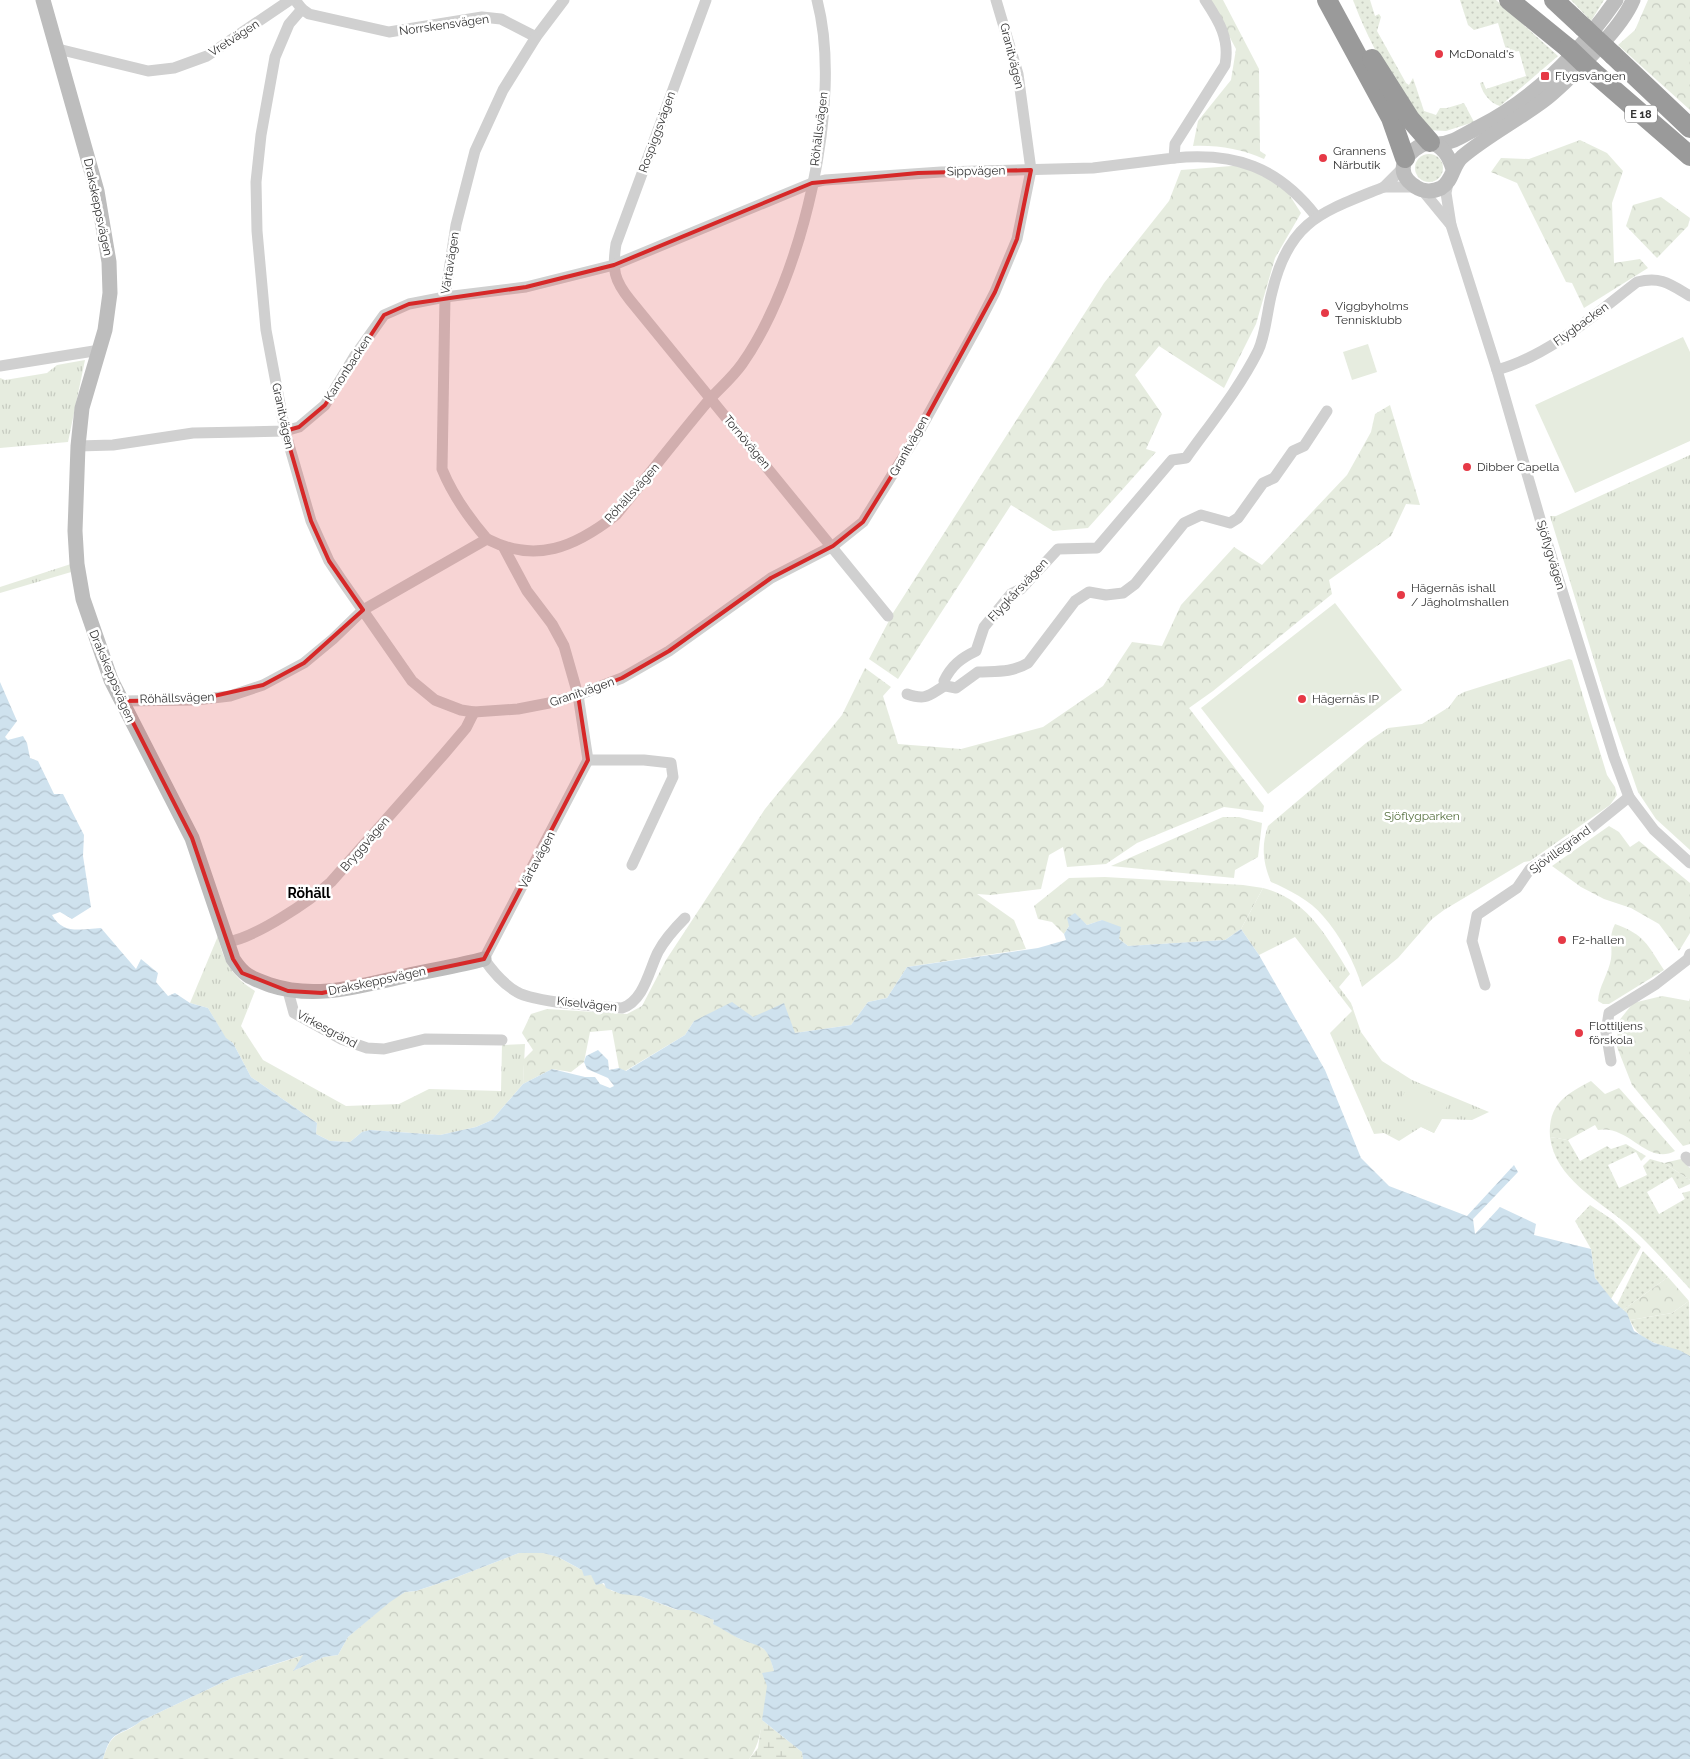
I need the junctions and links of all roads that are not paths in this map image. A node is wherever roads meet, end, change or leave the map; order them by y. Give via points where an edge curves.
1 (43, 0) edge
2 (290, 0) edge
3 (564, 0) edge
4 (706, 0) edge
5 (817, 0) edge
6 (996, 0) edge
7 (1205, 0) edge
8 (1327, 0) edge
9 (1341, 0) edge
10 (1509, 0) edge
11 (1517, 0) edge
12 (1554, 0) edge
13 (1558, 0) edge
14 (1616, 0) edge
15 (1634, 0) edge
16 (299, 5) edge
17 (1584, 27) junction
18 (536, 37) junction
19 (1568, 48) junction
20 (58, 49) junction
21 (1690, 128) edge
22 (1430, 140) junction
23 (1690, 156) edge
24 (1174, 158) junction
25 (1404, 163) junction
26 (1031, 170) junction
27 (1451, 176) junction
28 (812, 183) junction
29 (1384, 187) junction
30 (1418, 189) junction
31 (1316, 216) junction
32 (1450, 225) junction
33 (614, 265) junction
34 (1690, 296) edge
35 (444, 297) junction
36 (100, 350) junction
37 (0, 366) edge
38 (1497, 370) junction
39 (711, 399) junction
40 (1327, 411) dead end
41 (285, 431) junction
42 (78, 446) junction
43 (487, 539) junction
44 (833, 546) junction
45 (504, 548) junction
46 (363, 610) junction
47 (888, 616) dead end
48 (946, 685) junction
49 (907, 694) dead end
50 (578, 695) junction
51 (122, 702) junction
52 (474, 712) junction
53 (588, 760) junction
54 (1629, 798) junction
55 (1690, 864) edge
56 (632, 865) dead end
57 (685, 918) dead end
58 (227, 942) junction
59 (1690, 954) edge
60 (484, 959) junction
61 (1485, 984) dead end
62 (288, 991) junction
63 (502, 1040) dead end
64 (1611, 1061) dead end

1 - 20 street, Drakskeppsvägen
2 - 20 street, Vretvägen via 206,56 174,68 148,72
3 - 18 street, Värtavägen
4 - 33 street, Rospiggsvägen via 616,244
5 - 28 street, Röhällsvägen via 823,34 824,79 820,139
6 - 26 street, Granitvägen via 1018,74
7 - 24 street via 1225,35 1225,65 1175,144
8 - 25 highway via 1391,118
9 - 22 highway via 1351,24 1410,119
10 - 19 highway
11 - 19 highway, E 18
12 - 17 highway, E 18
13 - 17 highway
14 - 22 street via 1597,27 1554,74 1528,95 1478,127
15 - 27 street via 1623,18 1574,74 1459,159
16 - 18 street, Norrskensvägen via 329,19 389,32 482,17 501,18
16 - 41 street, Granitvägen via 275,58 256,182 266,330
17 - 21 highway, E 18, bridge
18 - 35 street, Värtavägen via 503,90 475,151 456,225
19 - 23 highway, E 18, bridge
20 - 36 street, Drakskeppsvägen via 97,191 107,244 110,293
22 - 25 street via 1412,149
22 - 27 street via 1446,152
24 - 26 street, Sippvägen via 1093,168
24 - 31 street, Sippvägen via 1197,156 1248,163 1288,185
25 - 29 street, Flygkårsvägen
25 - 30 street via 1406,177
26 - 28 street, Sippvägen via 918,173
26 - 44 street, Granitvägen via 1017,239 978,325 879,499 863,522
27 - 30 street via 1440,189
27 - 32 street, Sjöflygvägen via 1446,193
28 - 33 street, Sippvägen
28 - 39 street, Röhällsvägen via 797,250 785,281 743,363
29 - 30 street, Flygkårsvägen
29 - 31 street, Flygkårsvägen
30 - 32 street, Sjöflygvägen
31 - 48 street, Flygkårsvägen via 1279,263 1259,349 1232,394 1186,458 1172,460 1097,548 1058,549 1047,559 1021,589 1011,594 984,627 976,651 954,665 944,682
32 - 38 street, Sjöflygvägen
33 - 35 street, Kanonbacken via 526,287
33 - 39 street, Tornövägen via 618,285
34 - 38 street, Flygbacken via 1664,281 1652,278 1637,282 1558,342 1514,365
35 - 41 street, Kanonbacken via 409,304 384,315 325,405 299,427
35 - 43 street, Värtavägen via 442,469 459,503
36 - 37 street
36 - 42 street, Drakskeppsvägen via 82,408
38 - 54 street, Sjöflygvägen via 1545,536
39 - 44 street, Tornövägen
39 - 45 street, Röhällsvägen via 616,515 598,529 561,548 533,551
40 - 48 street via 1304,446 1293,451 1274,478 1263,483 1238,518 1230,523 1201,515 1184,523 1135,584 1123,593 1106,595 1090,592 1075,601 1028,663 1017,670 978,672 956,688
41 - 42 street, Kanonbacken via 193,433 113,446
41 - 46 street, Granitvägen via 311,521 329,561
42 - 51 street, Drakskeppsvägen via 75,531 79,580 101,656
43 - 45 street, Röhällsvägen
43 - 46 street, Röhällsvägen
44 - 47 street, Tornövägen
44 - 50 street, Granitvägen via 771,578 644,667
45 - 50 street via 527,591 561,640
46 - 51 street, Röhällsvägen via 304,663 263,686 230,696 196,700
46 - 52 street, Granitvägen via 400,665 424,692 448,706
48 - 49 street via 932,695 918,698
50 - 52 street, Granitvägen via 518,710
50 - 53 street
51 - 58 street, Drakskeppsvägen via 192,838
52 - 58 street, Bryggvägen via 466,728 331,882 315,896 272,921
53 - 56 street via 671,763 673,777
53 - 60 street, Värtavägen
54 - 55 street, Sjöflygvägen via 1654,830
54 - 61 street, Sjövillegränd via 1582,835 1530,869 1517,888 1477,915 1472,941
57 - 60 street, Kiselvägen via 659,951 639,994 630,1005 622,1008 534,998 518,993 492,972
58 - 62 street, Drakskeppsvägen via 242,973
59 - 64 street via 1656,984 1609,1013 1606,1032
60 - 62 street, Drakskeppsvägen via 344,990 322,993
62 - 63 street, Virkesgränd via 294,1013 359,1047 384,1049 425,1039

